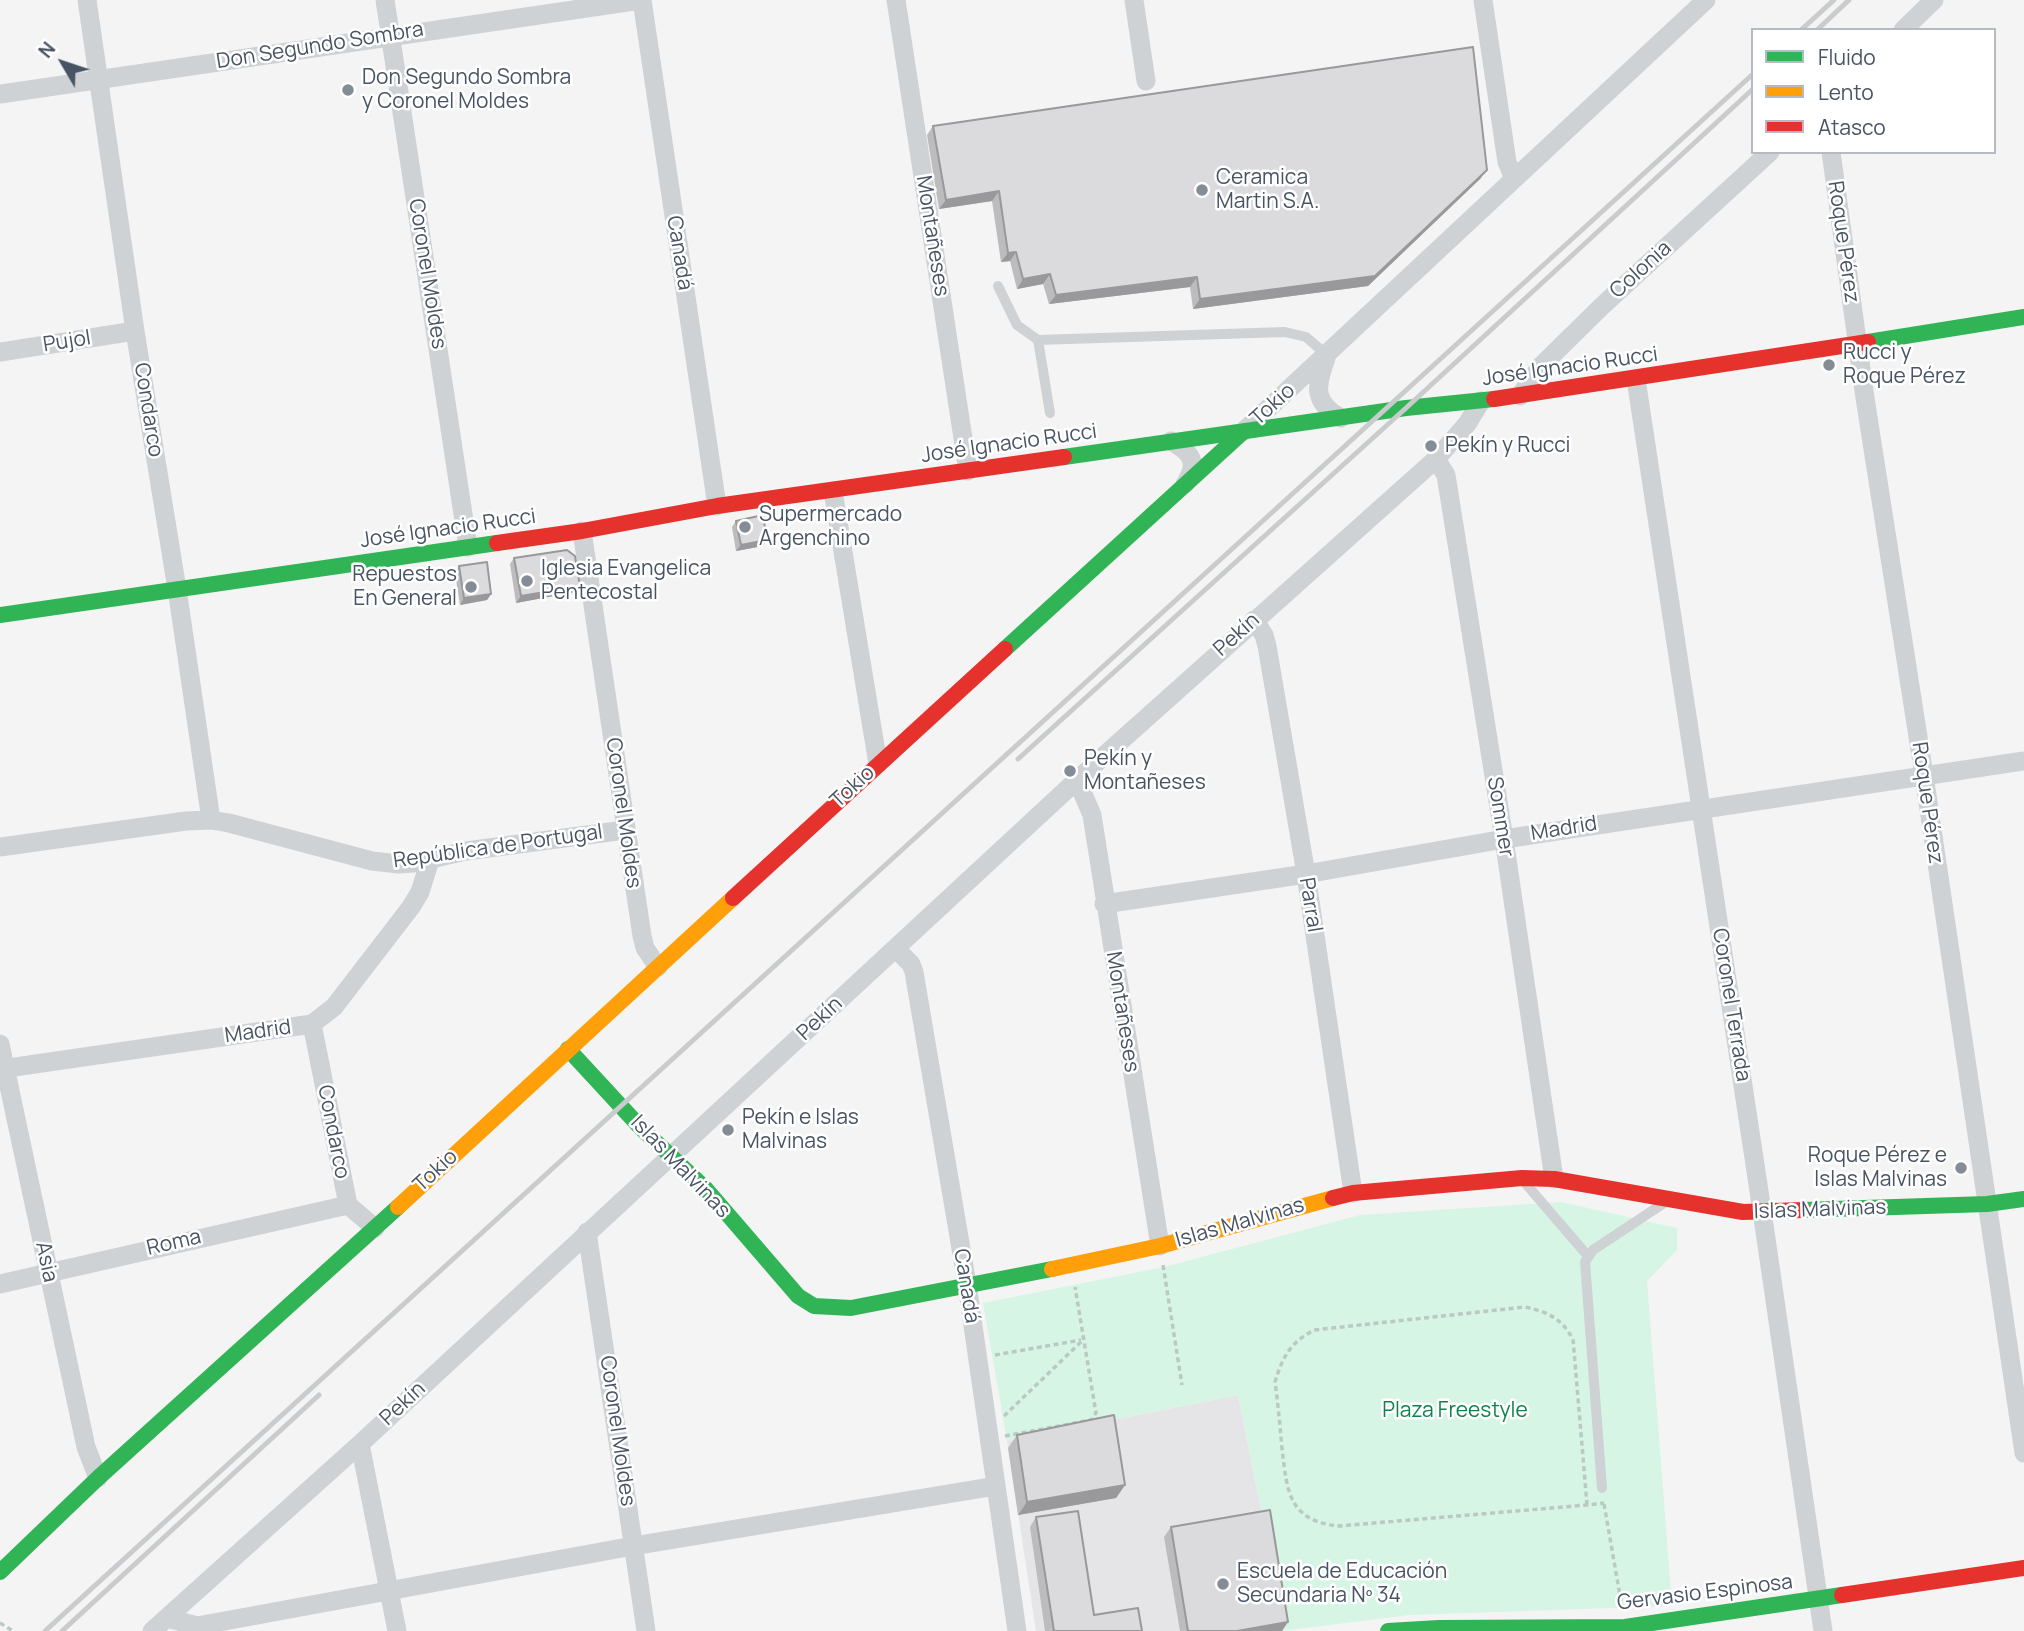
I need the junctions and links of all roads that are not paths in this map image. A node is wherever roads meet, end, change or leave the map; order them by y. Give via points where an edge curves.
1 (87, 0) edge
2 (385, 0) edge
3 (641, 0) edge
4 (896, 0) edge
5 (1134, 0) edge
6 (1483, 0) edge
7 (1706, 0) edge
8 (1934, 0) edge
9 (1905, 28) edge
10 (391, 35) junction
11 (99, 78) junction
12 (1146, 81) dead end
13 (0, 94) edge
14 (1768, 154) edge
15 (1831, 154) edge
16 (1514, 180) junction
17 (998, 286) dead end
18 (2024, 317) edge
19 (135, 331) junction
20 (1038, 340) junction
21 (1856, 343) junction
22 (0, 352) edge
23 (1326, 356) junction
24 (1636, 379) junction
25 (1520, 396) junction
26 (1481, 401) junction
27 (1050, 414) dead end
28 (1341, 418) junction
29 (1244, 431) junction
30 (1171, 442) junction
31 (1436, 459) junction
32 (968, 471) junction
33 (1183, 487) junction
34 (832, 491) junction
35 (717, 506) junction
36 (582, 531) junction
37 (468, 547) junction
38 (177, 589) junction
39 (0, 615) edge
40 (1254, 621) junction
41 (2024, 761) edge
42 (878, 764) junction
43 (1924, 775) junction
44 (1077, 780) junction
45 (1701, 808) junction
46 (211, 820) junction
47 (625, 830) junction
48 (1504, 839) junction
49 (0, 848) edge
50 (430, 860) junction
51 (1306, 874) junction
52 (1104, 904) junction
53 (896, 949) junction
54 (658, 967) junction
55 (312, 1024) junction
56 (0, 1044) edge
57 (568, 1049) junction
58 (3, 1069) edge
59 (670, 1156) junction
60 (1522, 1178) junction
61 (1553, 1179) junction
62 (1353, 1193) junction
63 (1670, 1199) junction
64 (2024, 1199) edge
65 (1987, 1204) junction
66 (348, 1205) junction
67 (1762, 1211) junction
68 (375, 1228) junction
69 (587, 1232) junction
70 (1160, 1246) junction
71 (1587, 1255) junction
72 (48, 1271) junction
73 (0, 1284) edge
74 (967, 1284) junction
75 (360, 1444) junction
76 (2024, 1453) edge
77 (98, 1478) junction
78 (996, 1486) junction
79 (1602, 1488) road end
80 (633, 1546) junction
81 (2024, 1568) edge
82 (0, 1572) edge
83 (388, 1590) junction
84 (1818, 1600) junction
85 (160, 1624) edge
86 (1625, 1629) edge
87 (1416, 1630) edge
88 (397, 1631) edge
89 (646, 1631) edge
90 (1017, 1631) edge
91 (1388, 1631) edge
92 (1823, 1631) edge

1 - 11 street, Condarco
2 - 10 street, Coronel Moldes
3 - 10 street, Don Segundo Sombra
3 - 35 street, Canadá
4 - 32 street, Montañeses
5 - 12 street
6 - 16 street via 1507,162
7 - 16 street, Tokio
8 - 9 street
10 - 11 street, Don Segundo Sombra
10 - 37 street, Coronel Moldes
11 - 13 street, Don Segundo Sombra
11 - 19 street, Condarco
14 - 25 street, Colonia via 1601,307 1540,367
15 - 21 street, Roque Pérez
16 - 23 street, Tokio
17 - 20 lane via 1017,325
18 - 21 street, José Ignacio Rucci
19 - 22 street, Pujol
19 - 38 street, Condarco
20 - 23 lane via 1285,332 1306,337
20 - 27 lane
21 - 24 street, José Ignacio Rucci
21 - 43 street, Roque Pérez
23 - 28 street via 1318,391 1321,402
23 - 29 street, Tokio
24 - 25 street, José Ignacio Rucci
24 - 45 street, Coronel Terrada
25 - 26 street, José Ignacio Rucci
26 - 28 street, José Ignacio Rucci
26 - 31 street, Pekín
28 - 29 street, José Ignacio Rucci
29 - 30 street, José Ignacio Rucci
29 - 33 street, Tokio
30 - 32 street, José Ignacio Rucci
30 - 33 street via 1184,449 1192,464
31 - 40 street, Pekín
31 - 48 street, Sommer via 1447,475
32 - 34 street, José Ignacio Rucci
33 - 42 street, Tokio
34 - 35 street, José Ignacio Rucci
34 - 42 street
35 - 36 street, José Ignacio Rucci
36 - 37 street, José Ignacio Rucci
36 - 47 street, Coronel Moldes
37 - 38 street, José Ignacio Rucci
38 - 39 street, José Ignacio Rucci
38 - 46 street, Condarco
40 - 44 street, Pekín
40 - 51 street, Parral via 1267,646
41 - 43 street, Madrid
42 - 54 street, Tokio
43 - 45 street, Madrid
43 - 65 street, Roque Pérez
44 - 52 street, Montañeses via 1092,814
44 - 53 street, Pekín
45 - 48 street, Madrid
45 - 67 street, Coronel Terrada
46 - 49 street, República de Portugal
46 - 50 street, República de Portugal via 372,862
47 - 50 street, República de Portugal
47 - 54 street, Coronel Moldes via 642,936
48 - 51 street, Madrid
48 - 61 street, Sommer
50 - 55 street, Madrid via 411,907 334,1007
51 - 52 street, Madrid
51 - 62 street, Parral
52 - 70 street, Montañeses
53 - 59 street, Pekín
53 - 74 street, Canadá via 914,972
54 - 57 street, Tokio
55 - 58 street, Madrid
55 - 66 street, Condarco
56 - 58 street, Asia
57 - 59 street, Islas Malvinas
57 - 68 street, Tokio
58 - 72 street, Asia
59 - 69 street, Pekín
59 - 74 street, Islas Malvinas via 705,1188 797,1296 814,1307 851,1308
60 - 61 street, Islas Malvinas
60 - 62 street, Islas Malvinas
60 - 71 lane
61 - 63 street, Islas Malvinas
62 - 70 street, Islas Malvinas
63 - 67 street, Islas Malvinas via 1742,1212
63 - 71 lane
64 - 65 street, Islas Malvinas
65 - 67 street, Islas Malvinas
65 - 76 street, Roque Pérez
66 - 68 street, Condarco
66 - 72 street, Roma
67 - 84 street, Coronel Terrada
68 - 77 street, Tokio
69 - 75 street, Pekín
69 - 80 street, Coronel Moldes
70 - 74 street, Islas Malvinas
71 - 79 lane via 1584,1269
72 - 73 street, Roma
72 - 77 street, Asia via 86,1447
74 - 78 street, Canadá
75 - 83 street
75 - 85 street, Pekín
77 - 82 street, Tokio
78 - 80 street
78 - 90 street, Canadá
80 - 83 street
80 - 89 street, Coronel Moldes
81 - 84 street, Gervasio Espinosa
83 - 85 street via 197,1626
83 - 88 street
84 - 86 street, Gervasio Espinosa
84 - 92 street, Coronel Terrada
86 - 87 street, Gervasio Espinosa
87 - 91 street, Gervasio Espinosa

